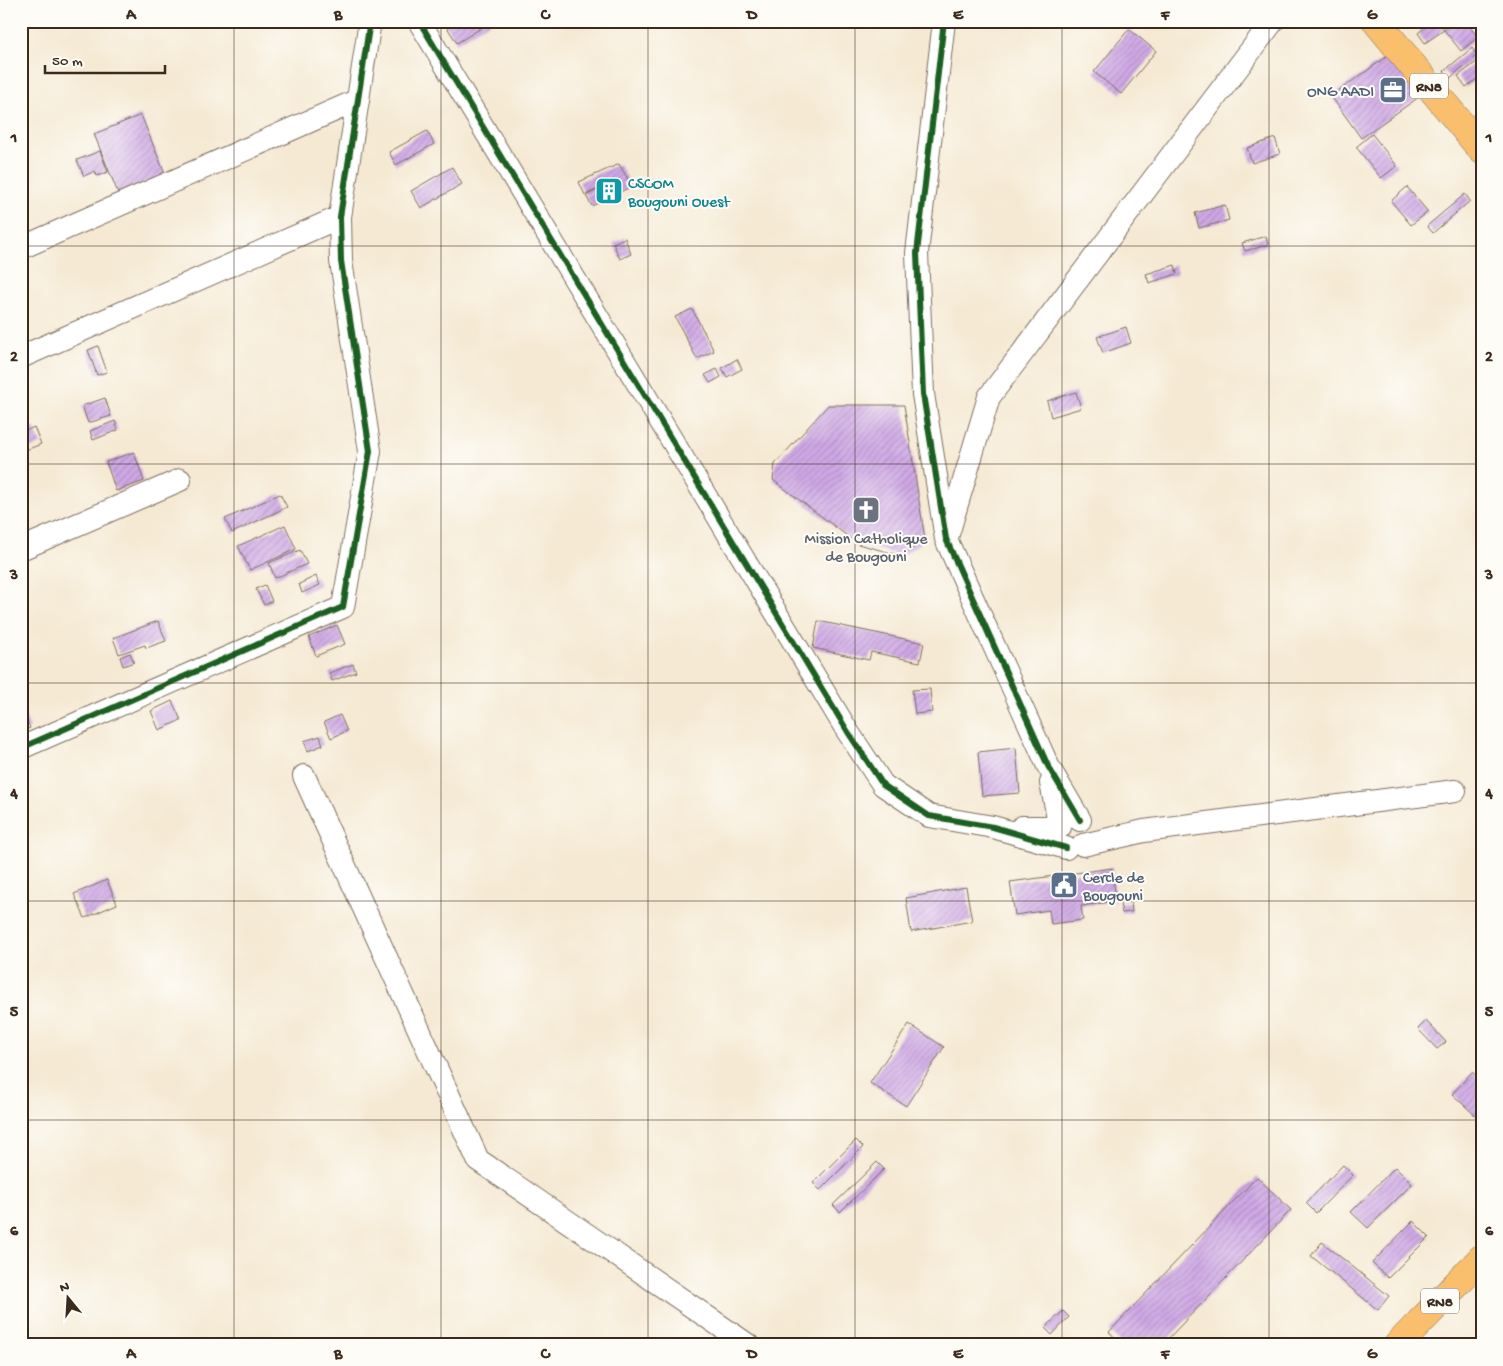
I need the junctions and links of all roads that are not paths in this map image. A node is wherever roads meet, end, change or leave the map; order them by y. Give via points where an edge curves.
1 (370, 21) edge
2 (419, 21) edge
3 (944, 21) edge
4 (1273, 21) edge
5 (1376, 21) edge
6 (358, 100) junction
7 (1482, 150) edge
8 (340, 217) junction
9 (21, 248) edge
10 (21, 357) edge
11 (180, 480) dead end
12 (946, 538) junction
13 (21, 549) edge
14 (21, 748) edge
15 (304, 776) dead end
16 (1455, 791) dead end
17 (1075, 833) junction
18 (1482, 1258) edge
19 (748, 1345) edge
20 (1398, 1345) edge

1 - 6 street
2 - 17 street via 883,785 929,816 993,827
3 - 12 street via 917,253 923,394
4 - 12 street via 989,397
5 - 7 main road, RN8
6 - 8 street
6 - 9 street
8 - 10 street
8 - 14 street via 341,261 370,451 343,607
11 - 13 street
12 - 17 street
15 - 19 street via 478,1160
16 - 17 street via 1144,831
18 - 20 main road, RN8

